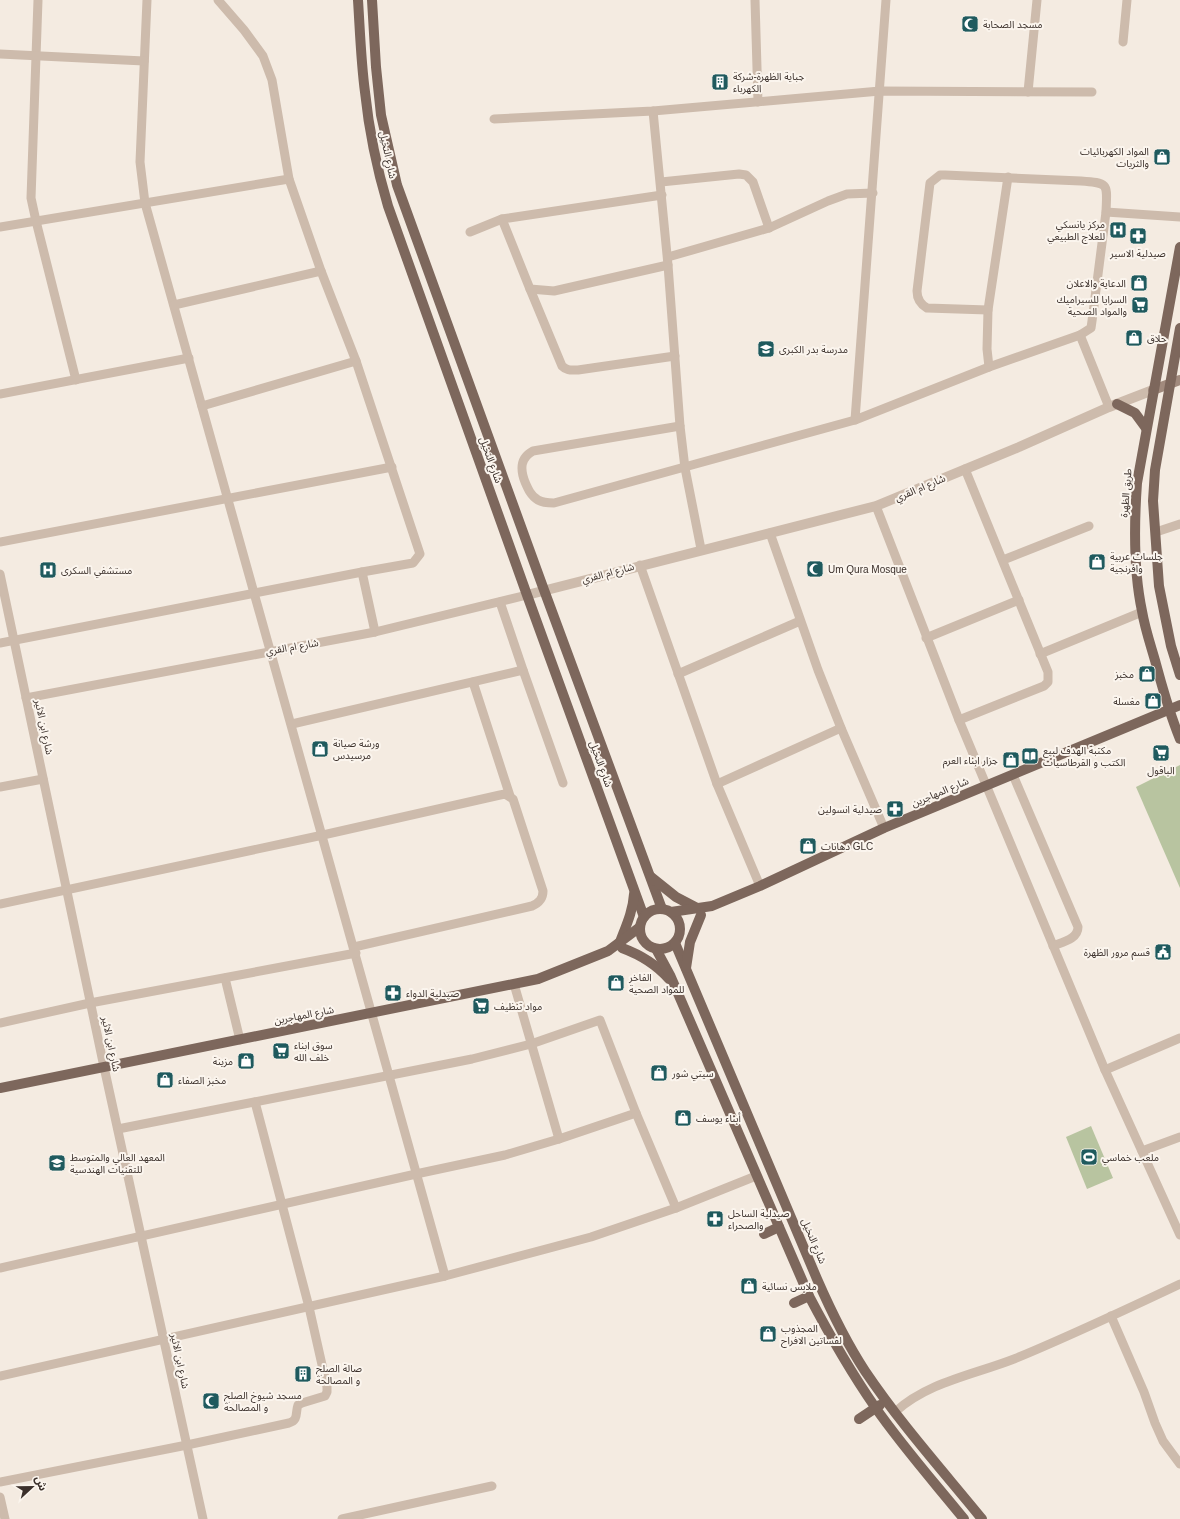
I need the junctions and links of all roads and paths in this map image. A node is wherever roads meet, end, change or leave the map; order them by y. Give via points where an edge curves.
1 (38, 0) edge
2 (147, 0) edge
3 (218, 0) edge
4 (358, 0) edge
5 (372, 0) edge
6 (755, 0) edge
7 (886, 0) edge
8 (1037, 0) edge
9 (1127, 0) edge
10 (1123, 42) dead end
11 (0, 54) edge
12 (35, 56) junction
13 (144, 61) junction
14 (880, 91) junction
15 (1028, 92) junction
16 (1092, 92) dead end
17 (758, 102) junction
18 (653, 111) junction
19 (494, 119) dead end
20 (1008, 178) junction
21 (289, 179) junction
22 (661, 182) junction
23 (873, 193) junction
24 (662, 194) junction
25 (145, 203) junction
26 (1106, 212) junction
27 (1180, 217) edge
28 (502, 219) junction
29 (36, 221) junction
30 (0, 227) edge
31 (769, 228) junction
32 (470, 232) dead end
33 (1180, 247) edge
34 (668, 261) junction
35 (321, 271) junction
36 (530, 289) junction
37 (174, 305) junction
38 (988, 310) junction
39 (1180, 328) edge
40 (1080, 335) junction
41 (675, 356) junction
42 (189, 358) junction
43 (356, 361) junction
44 (989, 366) junction
45 (76, 380) junction
46 (1180, 380) edge
47 (1170, 384) junction
48 (1153, 390) junction
49 (0, 394) edge
50 (202, 406) junction
51 (1113, 406) junction
52 (855, 420) junction
53 (680, 426) junction
54 (1146, 428) junction
55 (392, 468) junction
56 (685, 468) junction
57 (965, 469) junction
58 (228, 499) junction
59 (876, 506) junction
60 (1180, 524) edge
61 (1089, 526) dead end
62 (1156, 532) junction
63 (770, 533) junction
64 (0, 542) edge
65 (701, 549) junction
66 (1003, 560) junction
67 (640, 565) junction
68 (362, 572) junction
69 (0, 574) edge
70 (544, 590) junction
71 (255, 593) junction
72 (527, 595) junction
73 (1018, 600) junction
74 (500, 602) junction
75 (1142, 612) junction
76 (800, 621) junction
77 (375, 632) junction
78 (926, 638) junction
79 (14, 640) junction
80 (0, 643) edge
81 (271, 651) junction
82 (1040, 654) junction
83 (523, 670) junction
84 (678, 674) junction
85 (1180, 675) edge
86 (473, 682) junction
87 (26, 698) junction
88 (1180, 705) edge
89 (1169, 710) junction
90 (959, 720) junction
91 (292, 724) junction
92 (841, 728) junction
93 (1180, 739) edge
94 (1013, 775) junction
95 (43, 779) junction
96 (563, 783) dead end
97 (717, 784) junction
98 (987, 786) junction
99 (0, 787) edge
100 (510, 796) junction
101 (884, 828) junction
102 (323, 835) junction
103 (649, 875) junction
104 (760, 886) junction
105 (67, 889) junction
106 (635, 891) junction
107 (0, 904) edge
108 (666, 910) junction
109 (699, 911) junction
110 (644, 917) junction
111 (640, 927) junction
112 (681, 933) junction
113 (676, 944) junction
114 (621, 945) junction
115 (1054, 946) junction
116 (651, 947) junction
117 (355, 950) junction
118 (686, 970) junction
119 (225, 978) junction
120 (514, 984) junction
121 (674, 985) junction
122 (90, 1003) junction
123 (373, 1013) junction
124 (0, 1023) edge
125 (1180, 1038) edge
126 (240, 1040) junction
127 (531, 1044) junction
128 (104, 1067) junction
129 (1105, 1070) junction
130 (390, 1074) junction
131 (0, 1088) edge
132 (255, 1102) junction
133 (636, 1113) junction
134 (118, 1129) junction
135 (1180, 1137) edge
136 (559, 1140) junction
137 (1142, 1151) junction
138 (416, 1174) junction
139 (756, 1176) junction
140 (282, 1205) junction
141 (676, 1208) junction
142 (1177, 1220) edge
143 (778, 1227) junction
144 (764, 1234) dead end
145 (1180, 1235) edge
146 (141, 1236) junction
147 (0, 1268) edge
148 (445, 1276) junction
149 (1180, 1284) edge
150 (809, 1296) junction
151 (794, 1303) dead end
152 (309, 1307) junction
153 (1111, 1316) junction
154 (164, 1340) junction
155 (0, 1376) edge
156 (887, 1400) junction
157 (876, 1408) junction
158 (895, 1412) junction
159 (859, 1419) dead end
160 (187, 1445) junction
161 (1180, 1464) edge
162 (0, 1482) edge
163 (492, 1486) dead end
164 (0, 1497) edge
165 (5, 1519) edge
166 (203, 1519) edge
167 (342, 1519) edge
168 (964, 1519) edge
169 (982, 1519) edge

1 - 12 street
2 - 13 street
3 - 21 street via 263,56 276,93
4 - 72 main road, شارع النخيل via 364,91 380,180
5 - 70 main road, شارع النخيل via 381,115 397,185
6 - 17 street
7 - 14 street
8 - 15 street
9 - 10 street
11 - 12 street
12 - 13 street
12 - 29 street via 31,198
13 - 25 street via 140,162
14 - 15 street
14 - 17 street
14 - 23 street
15 - 16 street
17 - 18 street
18 - 19 street
18 - 22 street
20 - 26 street via 1101,183 1106,187
20 - 38 street
20 - 38 street via 940,175 930,183 929,189 918,300 927,308
21 - 25 street
21 - 35 street
22 - 24 street
22 - 31 street via 746,175 752,182
23 - 31 street via 837,197
23 - 52 street
24 - 28 street
24 - 34 street
25 - 29 street
25 - 37 street
26 - 27 street
26 - 40 street via 1090,328
28 - 32 street
28 - 36 street
29 - 30 street
29 - 45 street
31 - 34 street
33 - 48 main road, طريق الظهرة
34 - 36 street via 554,291
34 - 41 street
35 - 37 street
35 - 43 street
36 - 41 street via 565,369 574,370
37 - 42 street
38 - 44 street
39 - 47 main road
40 - 44 street
40 - 51 street
41 - 53 street
42 - 45 street
42 - 50 street
43 - 50 street
43 - 55 street
44 - 52 street
45 - 49 street
46 - 47 main road, شارع ام القري
47 - 48 main road, شارع ام القري
47 - 62 main road via 1155,470 1153,501
48 - 51 street, شارع ام القري
48 - 54 main road, طريق الظهرة
50 - 58 street
51 - 54 main road via 1134,413
51 - 57 street, شارع ام القري
52 - 56 street
53 - 56 street
53 - 56 street via 537,450 525,457 522,470 531,493 538,500 549,503
54 - 75 main road, طريق الظهرة via 1135,508 1135,548
55 - 58 street
55 - 68 street via 420,554 414,563
56 - 65 street
57 - 59 street, شارع ام القري
57 - 66 street
58 - 64 street
58 - 71 street
59 - 63 street, شارع ام القري
59 - 78 street
60 - 62 street
61 - 66 street
62 - 85 main road via 1159,586 1171,646
63 - 65 street, شارع ام القري
63 - 76 street
65 - 67 street, شارع ام القري
66 - 73 street
67 - 70 street, شارع ام القري
67 - 84 street
68 - 71 street
68 - 77 street
69 - 79 street, شارع ابن الاثير
70 - 72 street, شارع ام القري
70 - 103 main road, شارع النخيل
71 - 79 street
71 - 81 street
72 - 74 street, شارع ام القري
72 - 106 main road, شارع النخيل
73 - 78 street
73 - 82 street
74 - 77 street, شارع ام القري
74 - 83 street
75 - 82 street
75 - 89 main road, طريق الظهرة
76 - 84 street
76 - 92 street
77 - 81 street, شارع ام القري
78 - 90 street
79 - 80 street
79 - 87 street, شارع ابن الاثير
81 - 87 street, شارع ام القري
81 - 91 street
82 - 90 street via 1049,675 1044,686
83 - 86 street
83 - 96 street
84 - 97 street
86 - 91 street
86 - 100 street
87 - 95 street, شارع ابن الاثير
88 - 89 main road, شارع المهاجرين
89 - 93 main road, طريق الظهرة
89 - 94 main road, شارع المهاجرين
90 - 98 street
91 - 102 street
92 - 97 street
92 - 101 street
94 - 98 main road, شارع المهاجرين
94 - 115 street via 1078,927 1075,936
95 - 99 street
95 - 105 street, شارع ابن الاثير
97 - 104 street
98 - 101 main road, شارع المهاجرين
98 - 115 street
100 - 102 street via 500,795
100 - 117 street via 515,803 543,891 539,902 532,906
101 - 104 main road, شارع المهاجرين
102 - 105 street
102 - 117 street
103 - 108 main road, شارع النخيل
103 - 109 main road via 676,898
104 - 109 main road, شارع المهاجرين
105 - 107 street
105 - 122 street, شارع ابن الاثير
106 - 110 main road, شارع النخيل
106 - 114 main road via 634,904
108 - 109 main road
108 - 110 main road via 649,912
108 - 112 main road via 679,921
109 - 112 main road, شارع المهاجرين
109 - 118 main road via 690,942
110 - 111 main road
111 - 114 main road, شارع المهاجرين
111 - 116 main road via 643,940
112 - 113 main road
113 - 116 main road via 666,949
113 - 118 main road, شارع النخيل
114 - 116 main road, شارع المهاجرين
114 - 120 main road, شارع المهاجرين via 544,976
114 - 121 main road via 651,962
115 - 129 street
116 - 121 main road via 666,966
117 - 119 street
117 - 123 street
118 - 156 main road, شارع النخيل via 828,1304 865,1370
119 - 122 street
119 - 126 street
120 - 123 main road, شارع المهاجرين
120 - 127 street
121 - 139 main road
122 - 124 street
122 - 128 street, شارع ابن الاثير
123 - 126 main road, شارع المهاجرين
123 - 130 street
125 - 129 street
126 - 128 main road, شارع المهاجرين
127 - 130 street via 472,1059
127 - 133 street via 600,1020
127 - 136 street
128 - 131 main road, شارع المهاجرين
128 - 134 street, شارع ابن الاثير
129 - 137 street
130 - 132 street
130 - 138 street
132 - 134 street
132 - 140 street
133 - 136 street
133 - 141 street
134 - 146 street, شارع ابن الاثير
135 - 137 street
136 - 138 street via 505,1156
137 - 142 street
138 - 140 street
138 - 148 street
139 - 141 street
139 - 143 main road
140 - 146 street
140 - 152 street
141 - 148 street via 591,1237
142 - 145 street
143 - 144 main road
143 - 150 main road
146 - 147 street
146 - 154 street, شارع ابن الاثير
148 - 152 street
149 - 153 street
150 - 151 main road
150 - 157 main road via 840,1354
152 - 154 street
152 - 160 street via 326,1387 325,1396 298,1406 297,1418 294,1421
153 - 158 street via 1011,1360 931,1388 912,1398
153 - 161 street via 1155,1424
154 - 155 street
154 - 160 street, شارع ابن الاثير
156 - 157 main road
156 - 158 main road, شارع النخيل
157 - 159 main road
157 - 168 main road
158 - 169 main road, شارع النخيل
160 - 162 street
160 - 166 street, شارع ابن الاثير
163 - 167 street
164 - 165 street

